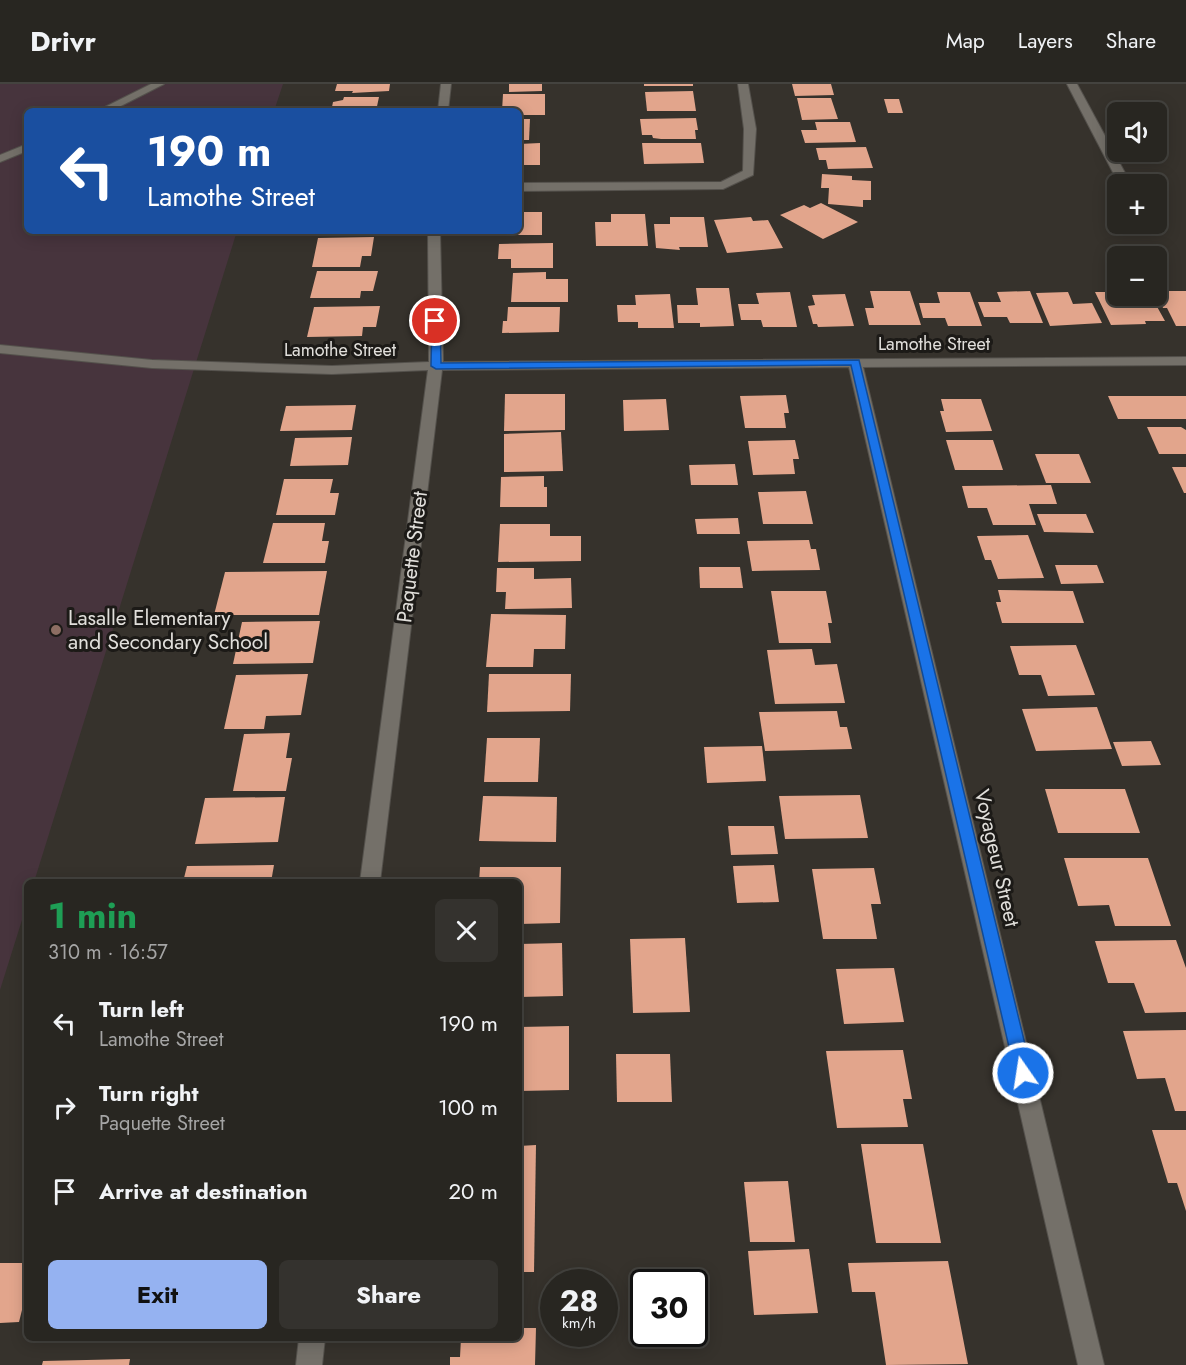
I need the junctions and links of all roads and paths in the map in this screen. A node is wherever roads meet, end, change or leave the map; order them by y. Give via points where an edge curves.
1 (159, 84) edge
2 (446, 84) edge
3 (743, 84) edge
4 (1072, 84) edge
5 (108, 108) edge
6 (443, 108) edge
7 (24, 148) edge
8 (0, 159) edge
9 (1120, 174) edge
10 (522, 187) edge
11 (434, 234) edge
12 (0, 349) edge
13 (1186, 361) edge
14 (855, 362) junction
15 (436, 366) junction
16 (370, 879) edge
17 (312, 1341) edge
18 (309, 1365) edge
19 (1091, 1365) edge

1 - 5 street
2 - 6 street
3 - 10 street via 750,129 749,173 723,185
4 - 9 street
7 - 8 street
11 - 15 street, Paquette Street
12 - 15 street, Lamothe Street via 152,364 332,370
13 - 14 street, Lamothe Street
14 - 15 street, Lamothe Street
14 - 19 street, Voyageur Street
15 - 16 street, Paquette Street
17 - 18 street

